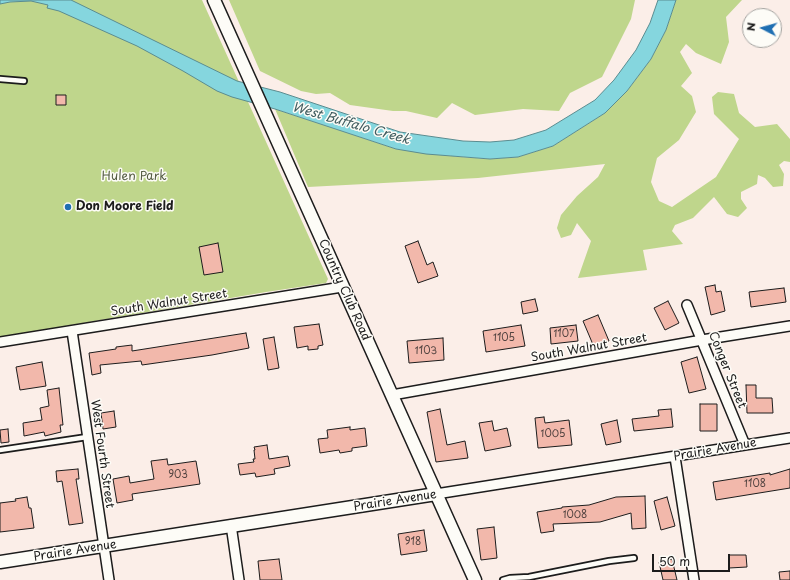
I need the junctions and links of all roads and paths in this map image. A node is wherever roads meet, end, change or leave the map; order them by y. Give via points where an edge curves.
1 (214, 0) edge
2 (0, 79) edge
3 (24, 81) dead end
4 (342, 287) junction
5 (687, 305) dead end
6 (790, 326) edge
7 (72, 331) junction
8 (702, 340) junction
9 (0, 342) edge
10 (392, 395) junction
11 (88, 437) junction
12 (790, 438) edge
13 (745, 445) junction
14 (0, 450) edge
15 (675, 457) junction
16 (436, 494) junction
17 (232, 525) junction
18 (104, 546) junction
19 (634, 558) dead end
20 (0, 562) edge
21 (109, 580) edge
22 (239, 580) edge
23 (475, 580) edge
24 (504, 580) edge
25 (694, 580) edge

1 - 4 main road, Country Club Road
2 - 3 lane
4 - 7 street, South Walnut Street
4 - 10 main road, Country Club Road
5 - 8 street, Conger Street
6 - 8 street, South Walnut Street
7 - 9 street, South Walnut Street
7 - 11 street, West Fourth Street
8 - 10 street, South Walnut Street
8 - 13 street, Conger Street
10 - 16 main road, Country Club Road
11 - 14 lane
11 - 18 street, West Fourth Street
12 - 13 street, Prairie Avenue
13 - 15 street, Prairie Avenue
15 - 16 street, Prairie Avenue
15 - 25 street
16 - 17 main road, Prairie Avenue
16 - 23 main road, Country Club Road
17 - 18 main road, Prairie Avenue
17 - 22 street
18 - 20 main road, Prairie Avenue
18 - 21 street, West Fourth Street
19 - 24 lane

